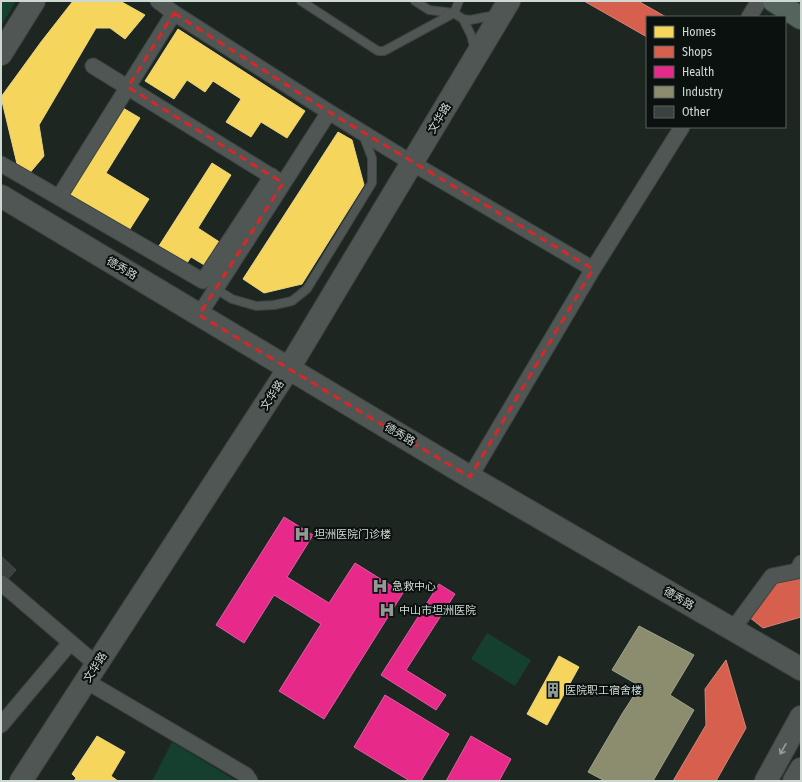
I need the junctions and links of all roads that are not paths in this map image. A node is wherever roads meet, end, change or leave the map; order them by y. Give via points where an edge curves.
1 (34, 1) edge
2 (158, 1) edge
3 (301, 1) edge
4 (415, 1) edge
5 (459, 1) edge
6 (758, 1) edge
7 (774, 1) edge
8 (506, 7) edge
9 (174, 13) junction
10 (454, 13) junction
11 (750, 16) edge
12 (801, 18) edge
13 (463, 19) junction
14 (1, 54) edge
15 (477, 54) junction
16 (93, 66) dead end
17 (128, 87) junction
18 (329, 112) junction
19 (681, 128) edge
20 (361, 132) junction
21 (412, 163) junction
22 (1, 164) edge
23 (278, 180) junction
24 (1, 196) edge
25 (59, 197) junction
26 (593, 269) junction
27 (209, 285) junction
28 (199, 315) junction
29 (289, 368) junction
30 (470, 477) junction
31 (801, 563) edge
32 (1, 583) edge
33 (734, 629) junction
34 (70, 643) junction
35 (801, 669) edge
36 (91, 673) junction
37 (801, 717) edge
38 (1, 725) edge
39 (801, 769) edge
40 (21, 781) edge
41 (250, 781) edge
42 (766, 781) edge
43 (794, 781) edge

1 - 14 street
2 - 9 street
3 - 10 lane via 378,51 391,48
4 - 10 lane via 429,10
5 - 10 lane
6 - 11 street
7 - 12 main road
8 - 13 lane via 492,16
8 - 15 street, 文华路
9 - 17 street
9 - 18 street
10 - 13 lane
13 - 15 lane
15 - 21 street, 文华路
16 - 17 street
17 - 23 street
17 - 25 street
18 - 20 street
18 - 23 street
19 - 26 street
20 - 21 street
20 - 27 lane via 372,158 372,184 308,288 292,301 256,306 232,300
21 - 26 street
21 - 29 street, 文华路
22 - 25 street
23 - 27 street
24 - 28 street, 德秀路
25 - 27 street
26 - 30 street
27 - 28 street
28 - 29 street, 德秀路
29 - 30 street, 德秀路
29 - 36 street, 文华路
30 - 33 street, 德秀路
31 - 33 street via 797,570 772,576
32 - 34 street
33 - 35 street, 德秀路
34 - 36 street
34 - 38 street
36 - 40 street, 文华路
36 - 41 street via 246,775
37 -> 42 street
39 - 43 street

